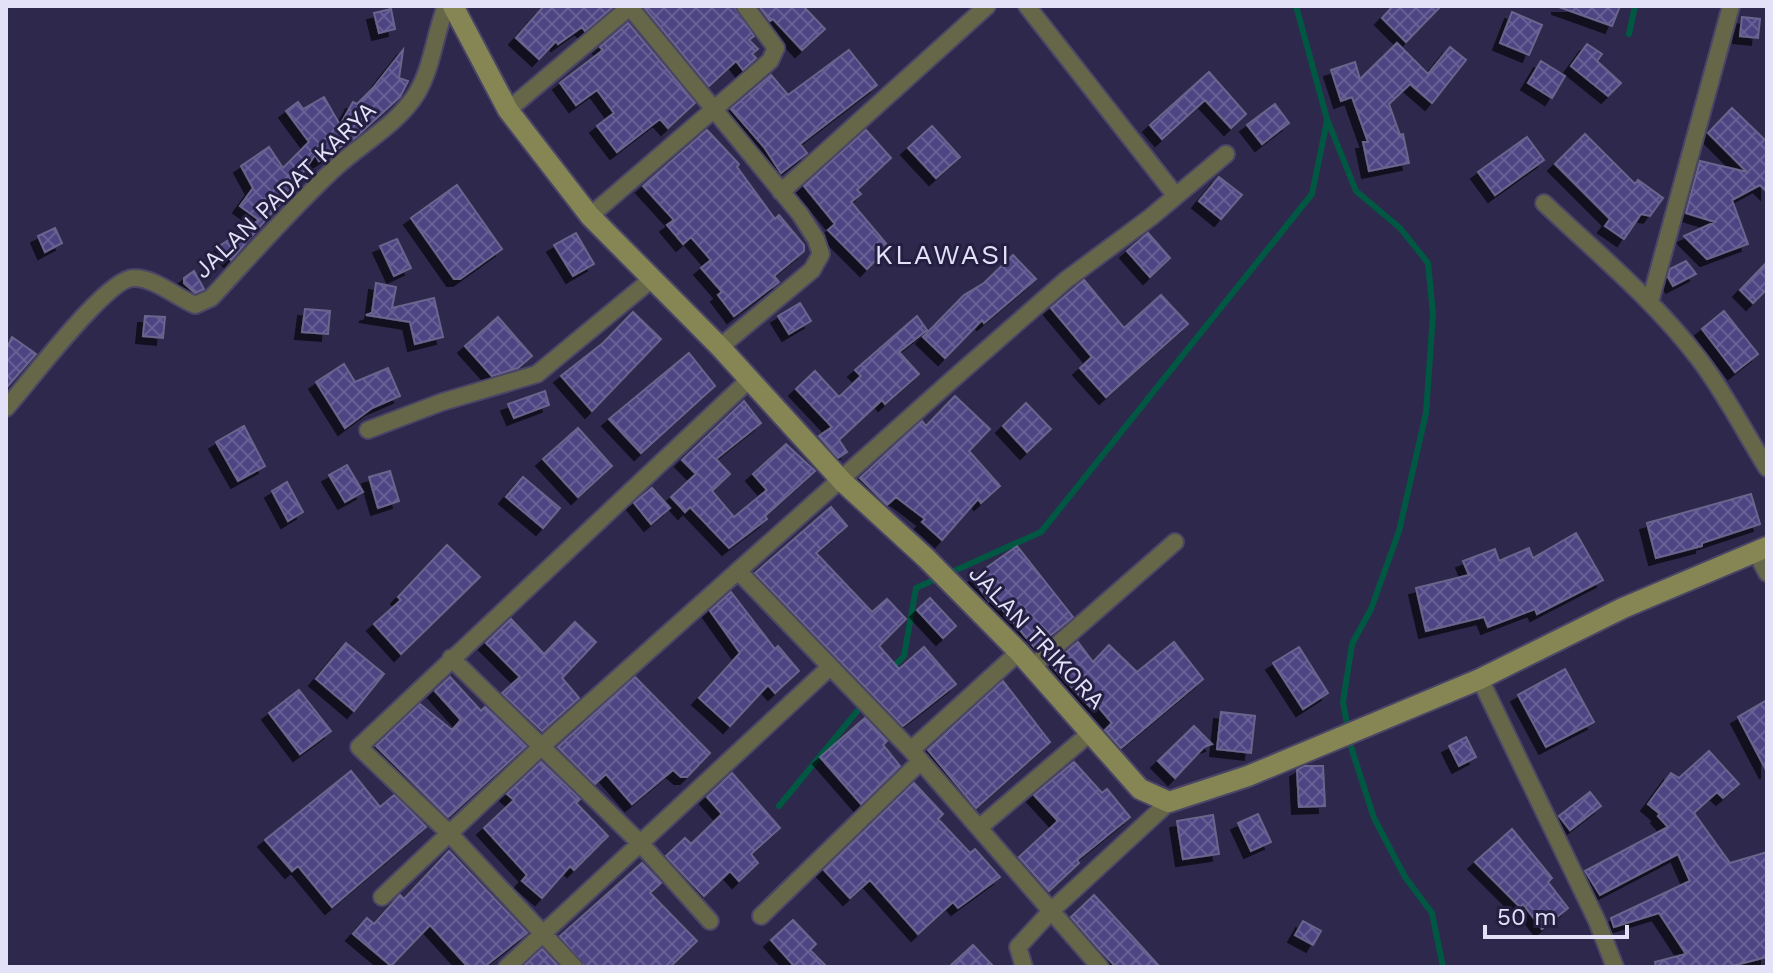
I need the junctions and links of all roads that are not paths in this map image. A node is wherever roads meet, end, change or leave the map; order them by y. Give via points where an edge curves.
1 (446, 6) edge
2 (453, 6) edge
3 (630, 6) edge
4 (745, 6) edge
5 (987, 6) edge
6 (1027, 6) edge
7 (1731, 6) edge
8 (714, 106) junction
9 (508, 110) junction
10 (1226, 154) dead end
11 (1173, 191) junction
12 (781, 192) junction
13 (1544, 203) dead end
14 (590, 216) junction
15 (652, 279) junction
16 (1650, 302) junction
17 (720, 347) junction
18 (750, 379) junction
19 (6, 408) edge
20 (368, 430) dead end
21 (1767, 468) edge
22 (843, 482) junction
23 (1175, 542) dead end
24 (1761, 549) edge
25 (740, 573) junction
26 (1767, 573) edge
27 (451, 658) junction
28 (1026, 660) junction
29 (829, 668) junction
30 (1480, 679) junction
31 (1090, 733) junction
32 (542, 746) junction
33 (916, 756) junction
34 (1169, 802) junction
35 (980, 827) junction
36 (449, 833) junction
37 (641, 844) junction
38 (382, 897) dead end
39 (1052, 910) junction
40 (761, 916) dead end
41 (710, 921) dead end
42 (545, 932) junction
43 (507, 967) edge
44 (574, 967) edge
45 (1024, 967) edge
46 (1100, 967) edge
47 (1615, 967) edge

1 - 19 street, JALAN PADAT KARYA via 415,96 336,168 211,298 195,305 146,280 121,281
2 - 9 street, JALAN TRIKORA
3 - 8 street
3 - 9 street
4 - 8 street via 776,48 770,61
5 - 12 street
6 - 11 street
7 - 16 street
8 - 12 street
8 - 14 street
9 - 14 street, JALAN TRIKORA
10 - 11 street
11 - 22 street via 1066,280
12 - 17 street via 821,254 812,270
13 - 16 street
14 - 15 street, JALAN TRIKORA
15 - 17 street, JALAN TRIKORA
15 - 20 street via 537,374
16 - 21 street via 1718,386
17 - 18 street, JALAN TRIKORA
18 - 22 street, JALAN TRIKORA
18 - 27 street
22 - 25 street
22 - 28 street, JALAN TRIKORA
23 - 28 street
24 - 26 street
24 - 30 street via 1623,608
25 - 29 street
25 - 32 street
27 - 32 street
27 - 36 street via 359,747
28 - 31 street, JALAN TRIKORA
28 - 33 street
29 - 33 street
29 - 37 street
30 - 34 street via 1248,776
30 - 47 street
31 - 34 street, JALAN TRIKORA via 1140,789
31 - 35 street
32 - 36 street
32 - 37 street
33 - 35 street
33 - 40 street
34 - 39 street
35 - 39 street
36 - 38 street
36 - 42 street
37 - 41 street
37 - 42 street
39 - 45 street via 1018,947
39 - 46 street
42 - 43 street
42 - 44 street

